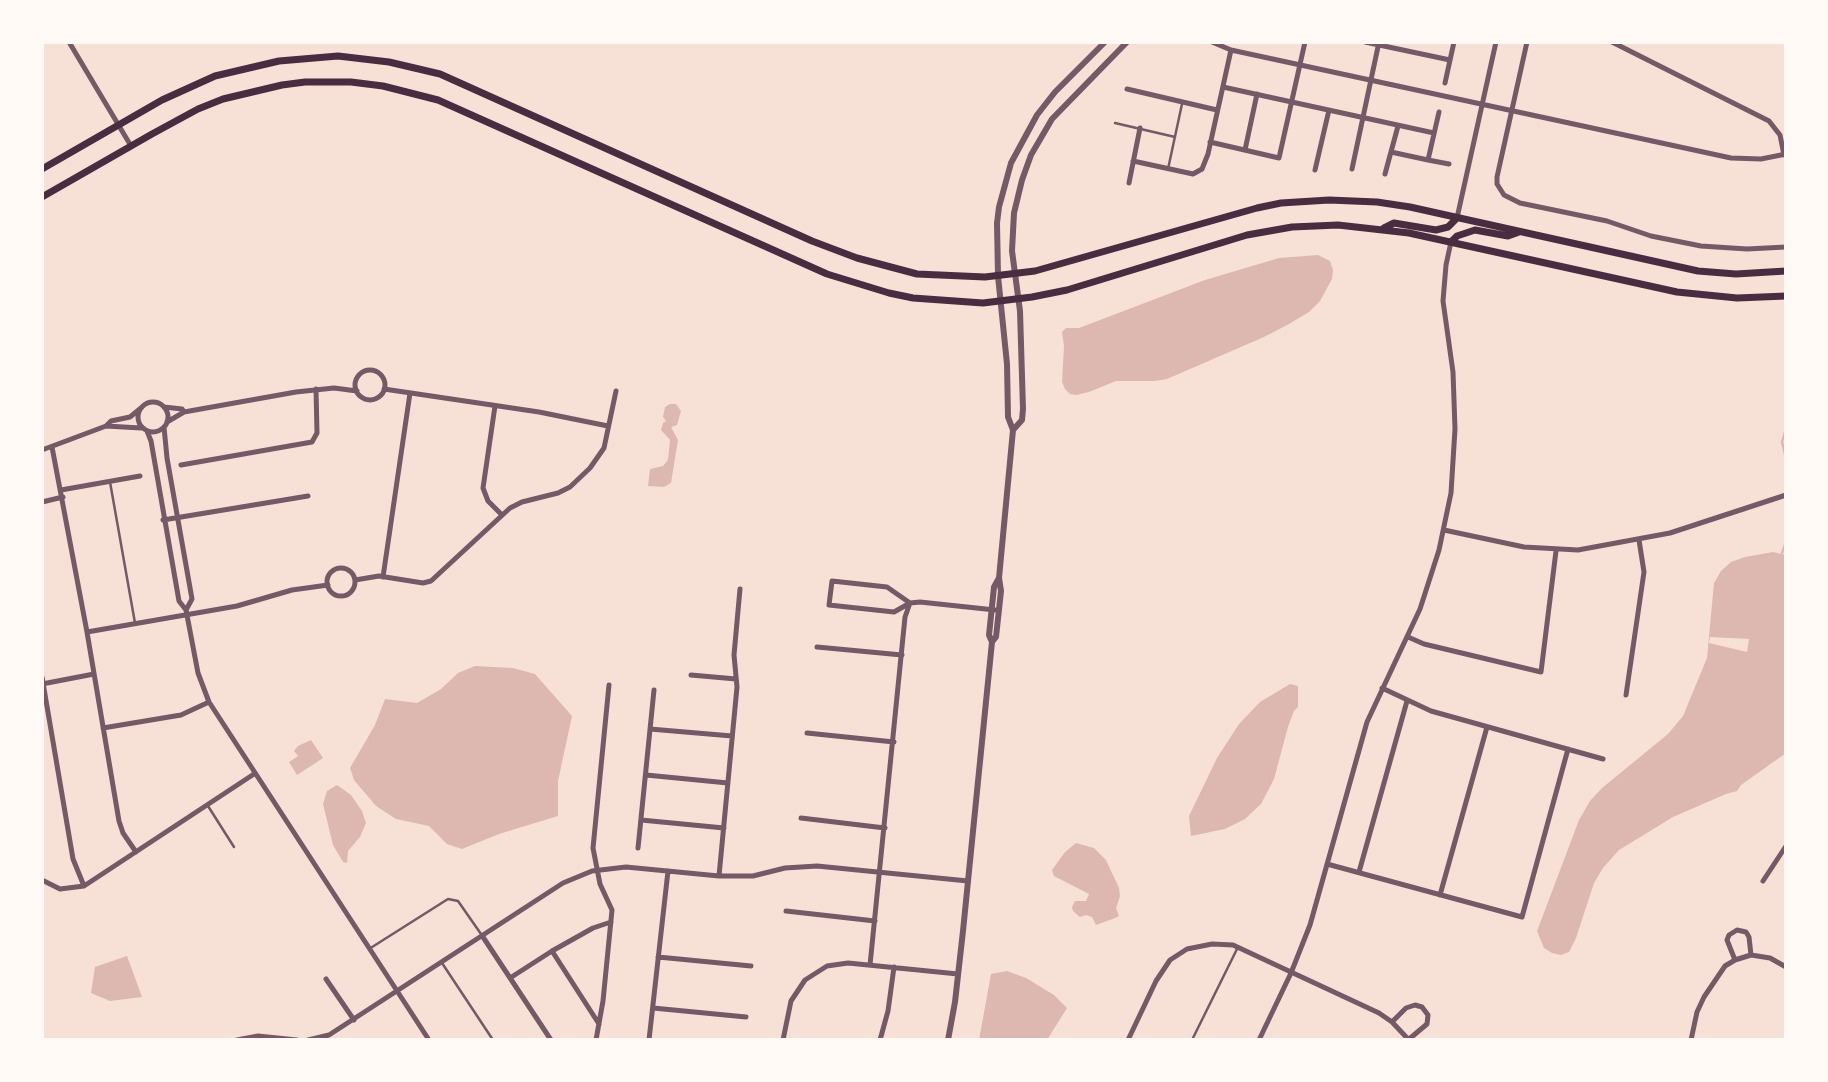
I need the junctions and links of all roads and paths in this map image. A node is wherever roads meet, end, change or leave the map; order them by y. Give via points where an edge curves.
1 (69, 42) edge
2 (1105, 42) edge
3 (1127, 42) edge
4 (1212, 42) edge
5 (1305, 42) edge
6 (1365, 42) edge
7 (1454, 42) edge
8 (1496, 42) edge
9 (1527, 42) edge
10 (1612, 42) edge
11 (1379, 44) edge
12 (1231, 50) junction
13 (1450, 60) junction
14 (1300, 65) junction
15 (1371, 80) junction
16 (1445, 83) dead end
17 (1223, 87) junction
18 (1127, 89) dead end
19 (1257, 94) junction
20 (1182, 102) junction
21 (1292, 102) junction
22 (1482, 104) junction
23 (1217, 110) junction
24 (1329, 110) junction
25 (1512, 111) junction
26 (1439, 112) dead end
27 (1363, 118) junction
28 (1115, 123) dead end
29 (118, 126) junction
30 (1398, 126) junction
31 (1140, 128) junction
32 (1434, 133) junction
33 (1175, 137) junction
34 (1210, 142) junction
35 (131, 146) junction
36 (1245, 150) junction
37 (1391, 152) junction
38 (1785, 154) edge
39 (1428, 160) junction
40 (1133, 161) junction
41 (1449, 164) dead end
42 (42, 169) edge
43 (1168, 169) junction
44 (1352, 169) dead end
45 (1315, 170) dead end
46 (1385, 174) dead end
47 (1129, 183) dead end
48 (42, 197) edge
49 (1457, 218) junction
50 (1383, 228) junction
51 (1519, 232) junction
52 (1451, 242) junction
53 (1786, 247) edge
54 (1786, 271) edge
55 (1015, 274) junction
56 (998, 276) junction
57 (1786, 296) edge
58 (1018, 299) junction
59 (1001, 301) junction
60 (316, 389) junction
61 (384, 389) junction
62 (357, 391) junction
63 (616, 391) dead end
64 (410, 393) junction
65 (163, 406) junction
66 (495, 406) junction
67 (141, 408) junction
68 (184, 412) junction
69 (166, 425) junction
70 (106, 426) junction
71 (608, 426) junction
72 (145, 430) junction
73 (1013, 430) junction
74 (52, 447) junction
75 (42, 450) edge
76 (181, 465) dead end
77 (140, 477) dead end
78 (110, 482) junction
79 (62, 494) junction
80 (1786, 495) edge
81 (308, 496) dead end
82 (42, 502) edge
83 (502, 515) junction
84 (177, 518) junction
85 (163, 520) junction
86 (1444, 530) junction
87 (1639, 540) junction
88 (1556, 551) junction
89 (383, 577) junction
90 (999, 578) junction
91 (355, 580) junction
92 (328, 584) junction
93 (740, 589) dead end
94 (910, 603) junction
95 (993, 610) junction
96 (187, 612) junction
97 (135, 623) junction
98 (87, 632) junction
99 (1408, 636) junction
100 (992, 642) junction
101 (817, 647) dead end
102 (902, 655) junction
103 (94, 674) junction
104 (691, 675) dead end
105 (736, 678) junction
106 (42, 682) edge
107 (609, 685) dead end
108 (1382, 688) junction
109 (654, 690) dead end
110 (1626, 695) dead end
111 (1407, 701) junction
112 (209, 702) junction
113 (1487, 727) junction
114 (103, 728) junction
115 (650, 729) junction
116 (807, 733) dead end
117 (732, 736) junction
118 (894, 742) junction
119 (1568, 749) junction
120 (1603, 759) dead end
121 (254, 774) junction
122 (646, 775) junction
123 (728, 783) junction
124 (208, 806) junction
125 (801, 818) dead end
126 (641, 820) junction
127 (724, 828) junction
128 (885, 828) junction
129 (1786, 846) edge
130 (234, 847) dead end
131 (638, 848) dead end
132 (136, 852) junction
133 (1328, 864) junction
134 (596, 870) junction
135 (668, 871) junction
136 (880, 872) junction
137 (1359, 873) junction
138 (719, 876) junction
139 (42, 880) edge
140 (968, 881) junction
141 (1763, 881) dead end
142 (84, 886) junction
143 (1440, 895) junction
144 (786, 911) dead end
145 (875, 921) junction
146 (611, 922) junction
147 (483, 937) junction
148 (1237, 947) junction
149 (369, 949) junction
150 (552, 951) junction
151 (1751, 955) junction
152 (658, 957) junction
153 (1735, 960) junction
154 (442, 963) junction
155 (870, 965) junction
156 (751, 966) dead end
157 (894, 967) junction
158 (1786, 967) edge
159 (1291, 973) junction
160 (958, 974) junction
161 (510, 978) junction
162 (326, 979) dead end
163 (398, 992) junction
164 (653, 1008) junction
165 (746, 1017) dead end
166 (354, 1020) junction
167 (1392, 1022) junction
168 (599, 1024) junction
169 (237, 1040) edge
170 (297, 1040) edge
171 (308, 1040) edge
172 (429, 1040) edge
173 (493, 1040) edge
174 (551, 1040) edge
175 (596, 1040) edge
176 (649, 1040) edge
177 (783, 1040) edge
178 (880, 1040) edge
179 (948, 1040) edge
180 (1128, 1040) edge
181 (1192, 1040) edge
182 (1259, 1040) edge
183 (1408, 1040) edge
184 (1691, 1040) edge

1 - 29 street
2 - 56 street via 1055,92 1019,145 999,207
3 - 55 street via 1052,119 1031,155 1014,213
4 - 12 street
5 - 14 street
6 - 11 street
7 - 13 street
8 - 22 street
9 - 25 street
10 - 38 street via 1769,121 1780,135
11 - 13 street
11 - 15 street
12 - 14 street
12 - 17 street
13 - 16 street
14 - 15 street
14 - 21 street
15 - 22 street
15 - 27 street
17 - 19 street
17 - 23 street
18 - 20 street
19 - 21 street
19 - 36 street
20 - 23 street
20 - 33 lane
21 - 24 street
21 - 36 street via 1279,158
22 - 25 street
22 - 49 street
23 - 34 street
24 - 27 street
24 - 45 street
25 - 38 street via 1731,158
25 - 53 street via 1497,177 1500,191 1508,198 1701,246
26 - 32 street
27 - 30 street
27 - 44 street
28 - 31 lane
29 - 35 street
29 - 42 main road
29 - 56 main road via 189,86 239,69 338,56 388,62 440,74 477,89 857,258 917,274
30 - 32 street
30 - 37 street
31 - 33 lane
31 - 40 street
32 - 39 street
33 - 43 lane
34 - 36 street
34 - 43 street via 1199,172
35 - 48 main road
35 - 59 main road via 198,109 266,88 305,82 383,86 470,113 859,285 935,301
37 - 39 street
37 - 46 street
39 - 41 street
40 - 43 street
40 - 47 street
49 - 50 main road via 1436,230 1394,223
49 - 51 main road
49 - 55 main road via 1365,201 1281,203
50 - 52 main road
50 - 58 main road via 1338,225 1271,230 1067,290
51 - 52 main road via 1508,236 1475,230
51 - 54 main road via 1698,271
52 - 57 main road via 1677,292 1737,298
52 - 86 street via 1443,301 1455,429
55 - 56 main road
55 - 58 street
56 - 59 street
58 - 59 main road
58 - 73 street via 1023,409 1022,420
59 - 73 street via 1008,417
60 - 62 street
60 - 68 street
60 - 76 street via 317,424 312,442
61 - 62 street via 370,400
61 - 62 street via 381,375 369,371 358,378
61 - 64 street
63 - 71 street
64 - 66 street
64 - 89 street
65 - 67 street via 152,402
65 - 68 street
65 - 69 street
66 - 71 street
66 - 83 street via 483,488
67 - 70 street
67 - 72 street via 138,421
68 - 69 street
69 - 72 street via 156,432
69 - 84 street
70 - 72 street
70 - 74 street
71 - 83 street via 601,453 570,487 522,502
72 - 85 street via 151,441
73 - 90 street
74 - 75 street
74 - 79 street
77 - 78 street
78 - 79 street
78 - 97 lane
79 - 82 street
79 - 98 street
80 - 87 street
81 - 84 street
83 - 89 street via 431,581
84 - 85 street
84 - 96 street via 192,599
85 - 96 street via 178,601
86 - 88 street
86 - 99 street
87 - 88 street
87 - 110 street via 1644,572
88 - 99 street via 1541,672 1424,644
89 - 91 street
90 - 95 street via 994,584
90 - 100 street
91 - 92 street via 341,568 331,573
91 - 92 street via 345,596 334,594
92 - 96 street
93 - 105 street
94 - 94 street via 887,587 832,581 829,605 894,612
94 - 95 street
94 - 102 street
95 - 100 street
96 - 97 street
96 - 112 street via 198,673
97 - 98 street
98 - 103 street
99 - 108 street
100 - 140 street
101 - 102 street
102 - 118 street
103 - 106 street
103 - 114 street
104 - 105 street
105 - 117 street
106 - 142 street via 73,859
107 - 134 street via 593,845
108 - 111 street
108 - 133 street via 1367,722
109 - 115 street
111 - 113 street
111 - 137 street
112 - 114 street via 181,715
112 - 121 street
113 - 119 street
113 - 143 street
114 - 132 street via 119,821
115 - 117 street
115 - 122 street
116 - 118 street
117 - 123 street
118 - 128 street
119 - 120 street
119 - 143 street via 1522,917
121 - 124 street
121 - 149 street
122 - 123 street
122 - 126 street
123 - 127 street
124 - 130 lane
124 - 132 street
125 - 128 street
126 - 127 street
126 - 131 street
127 - 138 street
128 - 136 street
129 - 141 street
132 - 142 street
133 - 137 street
133 - 159 street
134 - 135 street
134 - 146 street via 612,907
134 - 147 street via 563,883
135 - 138 street
135 - 152 street
136 - 138 street via 805,866 753,876
136 - 140 street
136 - 145 street
137 - 143 street
139 - 142 street via 60,889
140 - 160 street
144 - 145 street
145 - 155 street
146 - 150 street
146 - 168 street
147 - 149 lane via 464,907 453,899
147 - 154 street
147 - 161 street
148 - 159 street
148 - 180 street via 1187,948 1170,960
148 - 181 lane
149 - 163 street
150 - 161 street
150 - 168 street
151 - 153 street
151 - 153 street via 1746,932 1737,930 1727,940
151 - 158 street
152 - 156 street
152 - 164 street
153 - 184 street via 1704,997
154 - 163 street
154 - 173 lane
155 - 157 street
155 - 177 street via 827,966 806,980 791,1001
157 - 160 street
157 - 178 street
159 - 167 street
159 - 182 street
160 - 179 street
161 - 174 street
162 - 166 street
163 - 166 street
163 - 172 street
164 - 165 street
164 - 176 street
166 - 171 street via 329,1035
167 - 183 street
167 - 183 street via 1406,1008 1422,1007 1427,1024
168 - 175 street
169 - 170 street via 258,1035

